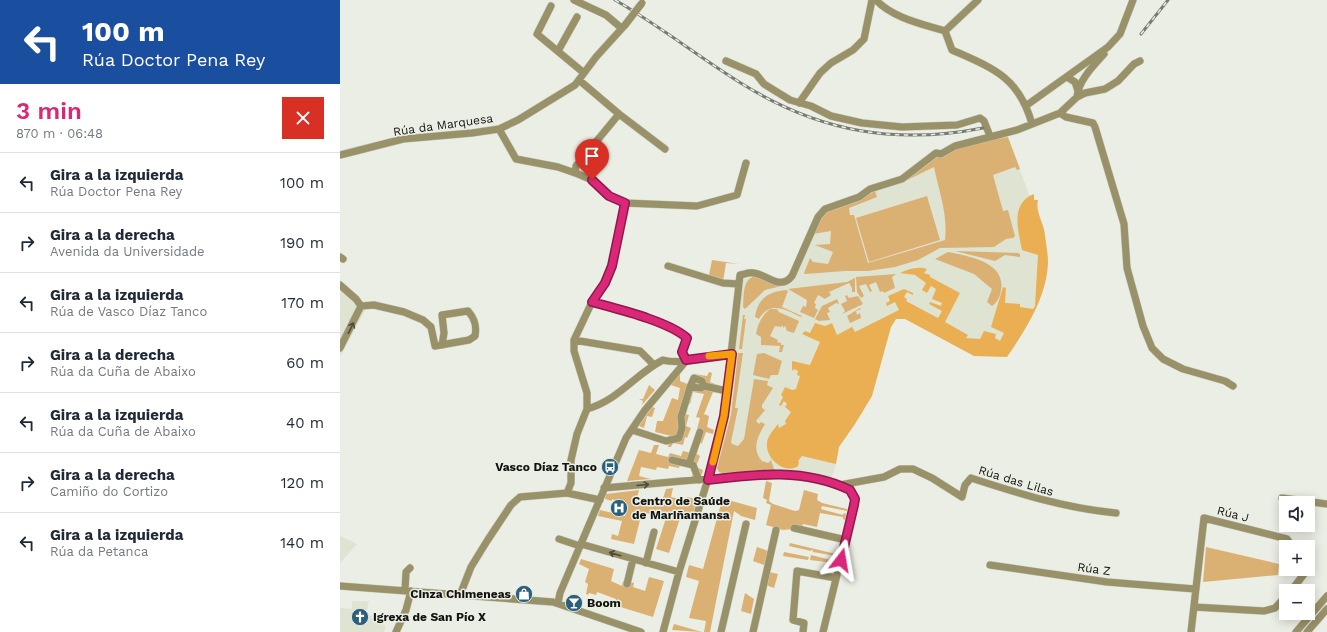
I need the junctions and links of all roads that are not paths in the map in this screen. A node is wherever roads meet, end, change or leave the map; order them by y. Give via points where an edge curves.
1 (574, 0) edge
2 (872, 0) edge
3 (876, 0) edge
4 (978, 0) edge
5 (1132, 0) edge
6 (643, 2) edge
7 (551, 6) dead end
8 (628, 16) dead end
9 (577, 17) dead end
10 (622, 25) junction
11 (945, 31) junction
12 (1108, 47) junction
13 (558, 52) junction
14 (726, 61) dead end
15 (1140, 61) dead end
16 (584, 73) junction
17 (1067, 77) junction
18 (579, 80) junction
19 (1077, 94) junction
20 (799, 103) junction
21 (1027, 105) junction
22 (1060, 113) junction
23 (618, 114) junction
24 (1032, 124) junction
25 (499, 129) junction
26 (990, 136) junction
27 (665, 150) dead end
28 (340, 155) edge
29 (746, 163) dead end
30 (575, 173) junction
31 (625, 203) junction
32 (668, 266) dead end
33 (740, 284) junction
34 (340, 285) edge
35 (592, 302) junction
36 (361, 306) junction
37 (574, 340) junction
38 (442, 345) junction
39 (340, 348) edge
40 (732, 354) junction
41 (686, 360) junction
42 (668, 362) junction
43 (654, 365) junction
44 (672, 377) junction
45 (1233, 386) dead end
46 (727, 390) junction
47 (587, 409) junction
48 (632, 430) junction
49 (700, 432) dead end
50 (672, 460) dead end
51 (689, 464) junction
52 (699, 480) junction
53 (708, 480) junction
54 (836, 485) junction
55 (604, 488) junction
56 (567, 493) junction
57 (600, 500) junction
58 (1315, 502) edge
59 (1327, 504) edge
60 (1116, 513) dead end
61 (746, 524) dead end
62 (794, 528) dead end
63 (776, 530) dead end
64 (654, 532) dead end
65 (559, 538) dead end
66 (846, 540) junction
67 (1288, 540) edge
68 (580, 545) junction
69 (633, 559) junction
70 (646, 563) junction
71 (990, 565) dead end
72 (410, 568) dead end
73 (679, 572) junction
74 (1302, 576) edge
75 (836, 578) junction
76 (627, 584) dead end
77 (1296, 584) edge
78 (340, 587) edge
79 (1195, 589) junction
80 (408, 591) junction
81 (460, 595) junction
82 (1327, 596) edge
83 (558, 603) junction
84 (1279, 604) edge
85 (1194, 607) junction
86 (1327, 609) edge
87 (396, 632) edge
88 (641, 632) edge
89 (663, 632) edge
90 (720, 632) edge
91 (753, 632) edge
92 (802, 632) edge
93 (823, 632) edge
94 (1191, 632) edge
95 (1296, 632) edge
96 (1307, 632) edge

1 - 10 street
2 - 20 street via 864,39 853,50 831,63
3 - 11 street via 884,8 912,21
4 - 11 street
5 - 12 street via 1120,34
6 - 10 street, Rúa da Marquesa, bridge
7 - 13 street via 537,34
8 - 10 street, Rúa da Marquesa
9 - 13 street
10 - 16 street, Rúa da Marquesa
11 - 21 street via 952,50 1005,76
12 - 17 street
12 - 19 street via 1091,69
13 - 16 street
14 - 20 street via 756,74 764,84
15 - 19 street via 1105,89
16 - 18 street, Rúa da Marquesa
17 - 19 street via 1075,82
17 - 21 street
18 - 23 street
18 - 25 street, Rúa da Marquesa via 518,120
19 - 22 street
20 - 26 street via 832,116 862,123 902,127 957,125 980,118 984,121
21 - 24 street
22 - 24 street
22 - 45 street via 1093,124 1095,127 1124,224 1127,268 1143,326 1152,348 1163,359 1183,369 1225,381
23 - 27 street
23 - 30 street via 576,166
24 - 26 street
25 - 28 street, Rúa da Marquesa via 404,139
25 - 30 street via 516,159
26 - 33 street via 954,146 941,154 936,153 902,179 870,189 859,197 824,209 787,282 779,283 752,272 740,275
29 - 31 street via 737,195 697,206
30 - 31 street via 592,180 609,196
31 - 35 street via 612,266 605,283
32 - 33 street via 723,282
33 - 40 street
34 - 36 street
35 - 37 street
35 - 41 street via 681,332 687,338 682,352
36 - 38 street via 374,305 404,312 423,320 431,327 436,346
39 -> 36 street
37 - 43 street via 640,351
37 - 47 street via 574,351 587,393
38 - 38 street via 442,315 468,311 474,318 477,329 475,336 469,340
40 - 41 street
40 - 46 street
41 - 42 street
41 - 44 street
42 - 43 street via 663,360
42 - 44 street via 672,368
43 - 47 street via 617,395 600,406
44 - 48 street
46 - 48 street via 704,386 702,381 694,378 681,417 682,428 679,438 666,440
46 - 53 street via 724,416
47 - 56 street via 577,434 571,460 571,483
48 - 55 street
49 - 51 street
50 - 51 street
51 - 52 street via 693,466
52 - 53 street
55 -> 52 street
53 - 54 street via 772,473 799,476
53 - 73 street
54 - 60 street, Rúa das Lilas via 854,484 884,477 900,469 913,469 962,498 965,485 971,478 1044,501 1082,510
54 - 66 street via 850,490 855,499
55 - 57 street
56 - 57 street
56 - 81 street via 520,497 511,504 471,567
57 - 68 street
58 - 59 street
61 - 90 street
62 - 66 street
63 - 91 street
64 - 70 street
65 - 68 street
66 - 75 street
67 - 79 street, Rúa J via 1204,518
69 -> 68 street
68 - 83 street
69 - 70 street
69 - 76 street
70 - 73 street
71 - 79 street, Rúa Z via 1107,582
72 - 80 street via 406,572
73 - 89 street
74 - 77 street
75 - 92 street via 797,571 793,620 804,623
75 - 93 street
78 - 80 street
79 - 85 street, Rúa J
80 - 81 street
80 - 87 street via 406,610
81 - 83 street
82 - 95 street
83 - 88 street
84 - 85 street via 1275,608 1264,611
85 - 94 street, Rúa J
86 - 96 street

